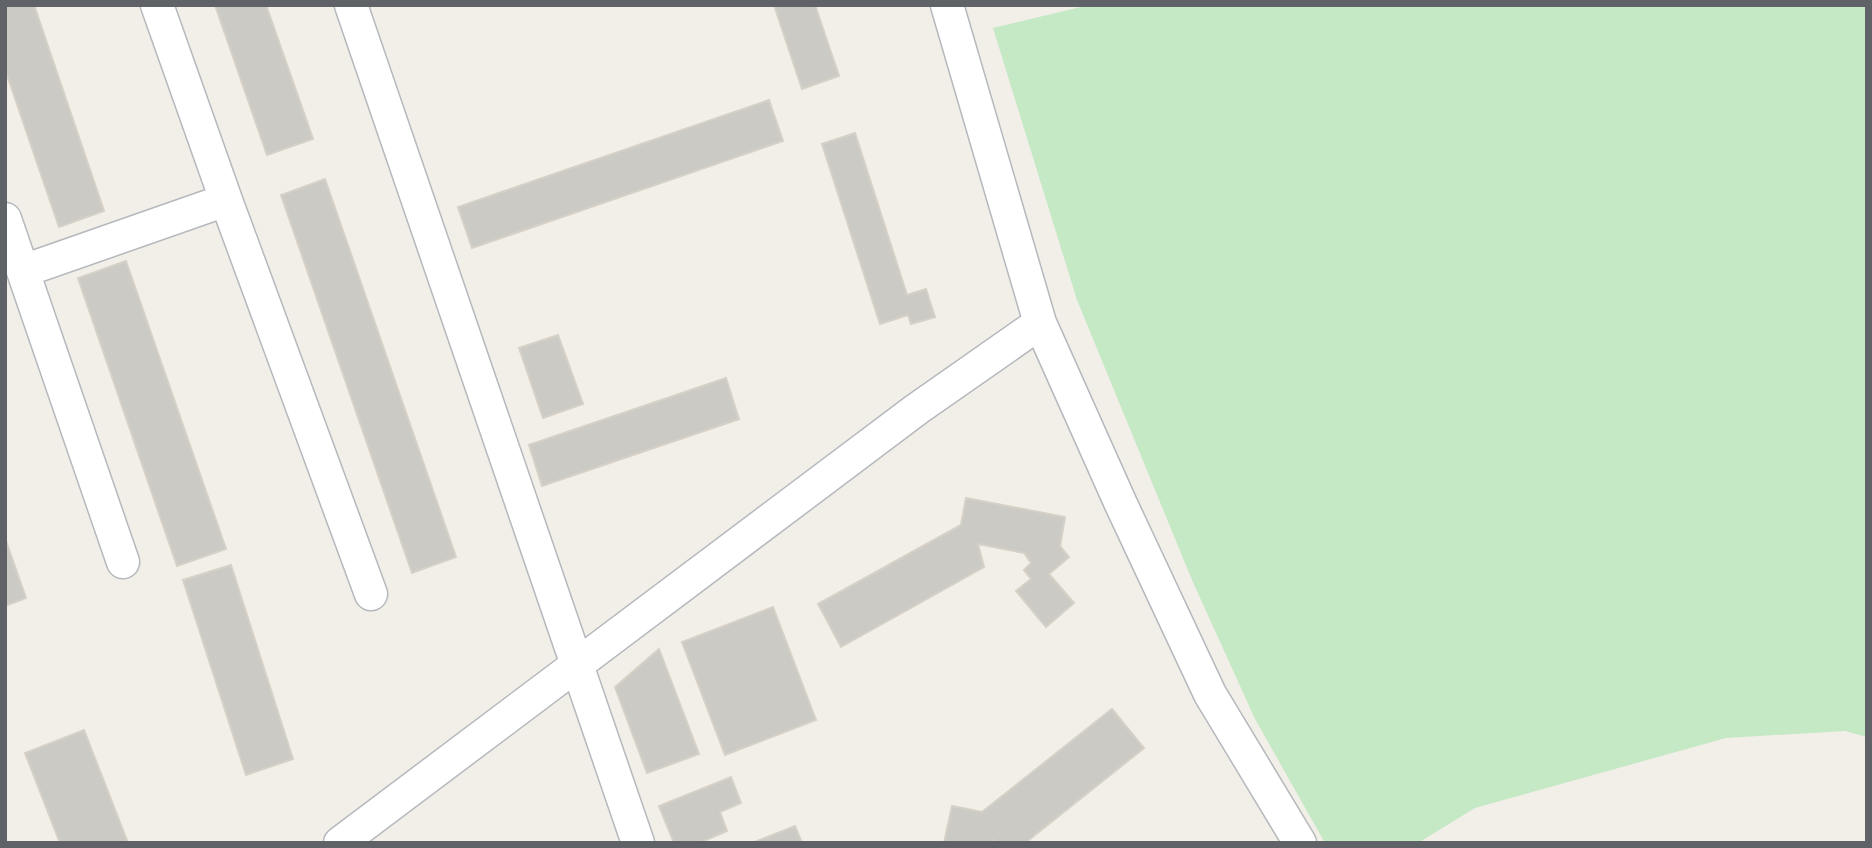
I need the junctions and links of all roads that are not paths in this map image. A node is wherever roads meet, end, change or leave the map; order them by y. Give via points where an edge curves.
1 (157, 5) edge
2 (351, 5) edge
3 (947, 5) edge
4 (226, 200) junction
5 (5, 219) edge
6 (23, 271) junction
7 (1040, 323) junction
8 (123, 562) dead end
9 (371, 594) dead end
10 (576, 664) junction
11 (340, 843) edge
12 (638, 843) edge
13 (1300, 843) edge

1 - 4 street
2 - 10 street
3 - 7 street
4 - 6 street
4 - 9 street
5 - 6 street
6 - 8 street
7 - 10 street via 917,409
7 - 13 street via 1204,682
10 - 11 street
10 - 12 street

